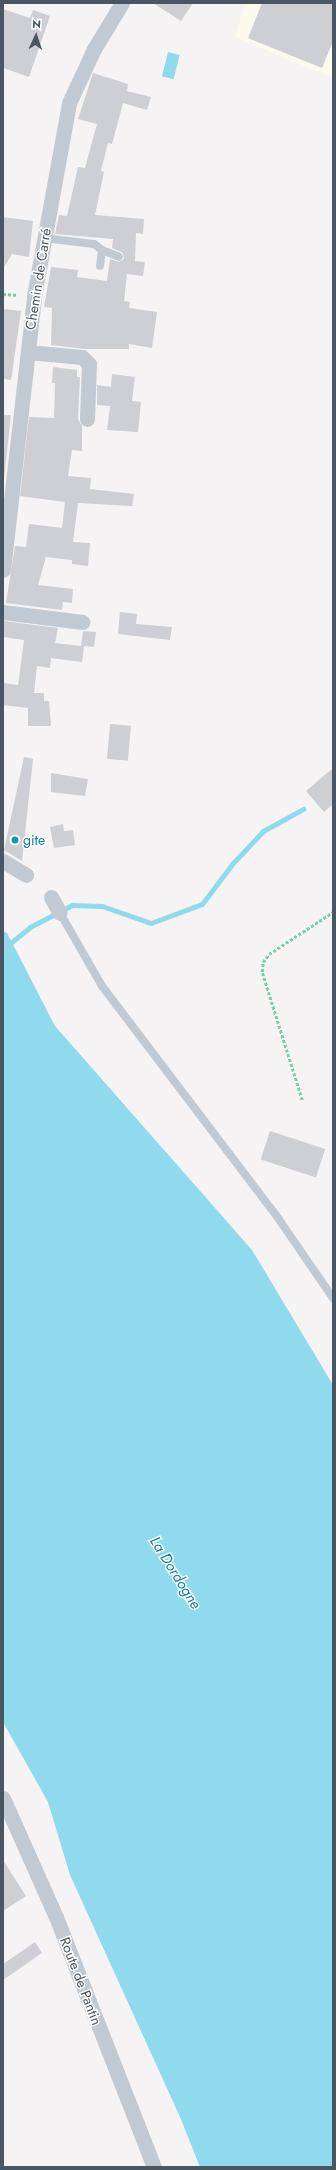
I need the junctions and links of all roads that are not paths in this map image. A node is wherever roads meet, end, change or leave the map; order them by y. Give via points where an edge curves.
1 (122, 3) edge
2 (44, 238) junction
3 (102, 250) junction
4 (119, 257) dead end
5 (100, 266) dead end
6 (28, 352) junction
7 (87, 419) dead end
8 (3, 570) edge
9 (3, 612) edge
10 (82, 622) dead end
11 (3, 861) edge
12 (26, 875) dead end
13 (51, 897) dead end
14 (60, 913) joint
15 (333, 1298) edge
16 (3, 1798) edge
17 (154, 2167) edge

1 - 2 street, Chemin de Carré via 94,49 69,103
2 - 3 lane via 94,244
2 - 6 street, Chemin de Carré
3 - 4 lane
3 - 5 lane
6 - 7 street via 82,357 89,364
6 - 8 street, Chemin de Carré
9 - 10 street
11 - 12 street
13 - 14 street
14 - 15 lane via 102,986 278,1218
16 - 17 street, Route de Pantin via 56,1917

